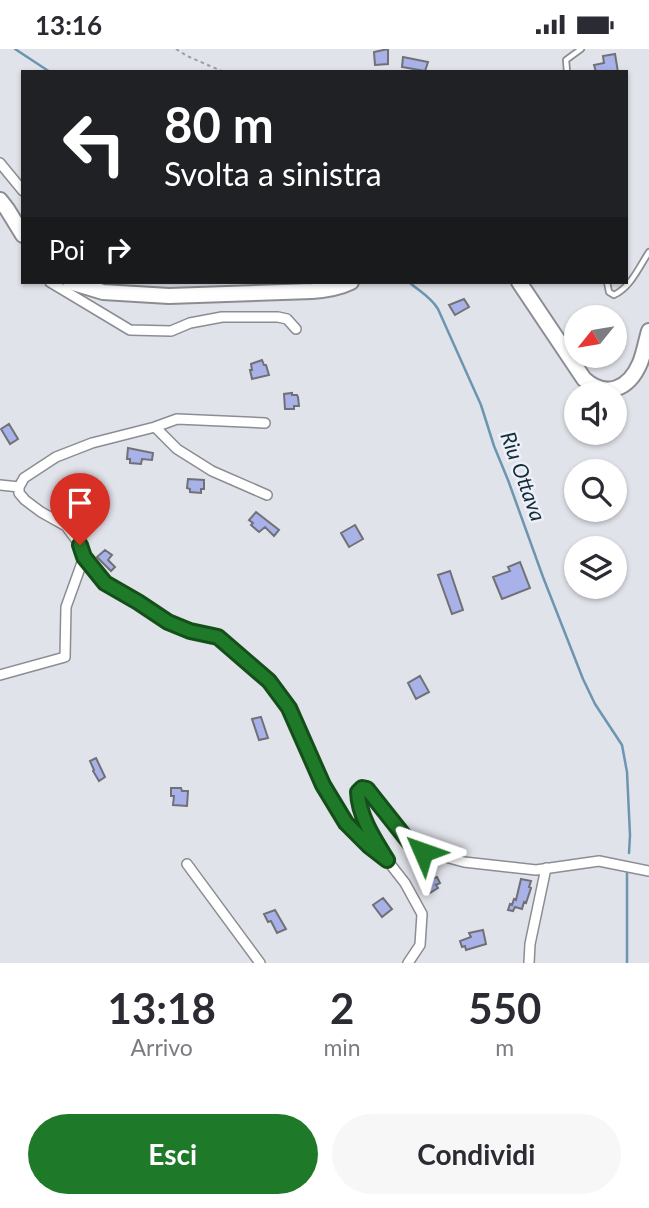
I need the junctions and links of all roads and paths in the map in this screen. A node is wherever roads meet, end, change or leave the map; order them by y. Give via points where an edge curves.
1 (176, 49) edge
2 (581, 49) edge
3 (219, 70) edge
4 (567, 70) edge
5 (0, 163) edge
6 (21, 189) edge
7 (0, 200) edge
8 (21, 232) edge
9 (649, 252) edge
10 (53, 284) edge
11 (77, 284) edge
12 (346, 284) edge
13 (520, 284) edge
14 (607, 284) edge
15 (296, 328) dead end
16 (649, 331) edge
17 (264, 423) dead end
18 (155, 427) junction
19 (0, 485) edge
20 (19, 487) junction
21 (267, 495) dead end
22 (84, 557) junction
23 (0, 675) edge
24 (387, 860) junction
25 (187, 864) dead end
26 (545, 868) junction
27 (649, 870) edge
28 (260, 963) edge
29 (408, 963) edge
30 (529, 963) edge

1 - 3 path
2 - 4 lane via 566,60
5 - 6 street
7 - 8 main road
9 - 14 lane via 618,293 609,292
10 - 15 street via 130,330 171,331 222,317 278,317
11 - 12 main road via 103,292 169,296 312,291
13 - 16 main road via 594,388 614,390 623,384 640,363
17 - 18 street via 177,419
18 - 20 street via 56,457 24,478
18 - 21 street via 177,449 212,471
19 - 20 street
20 - 22 street via 25,500 66,526
22 - 23 street via 66,607 65,657
22 - 24 street via 105,583 168,622 218,637 269,681 289,708 323,785 346,823
24 - 26 street via 359,805 362,788 423,852 464,862
24 - 29 street via 422,914 420,945
25 - 28 street
26 - 27 street via 599,861
26 - 30 street

